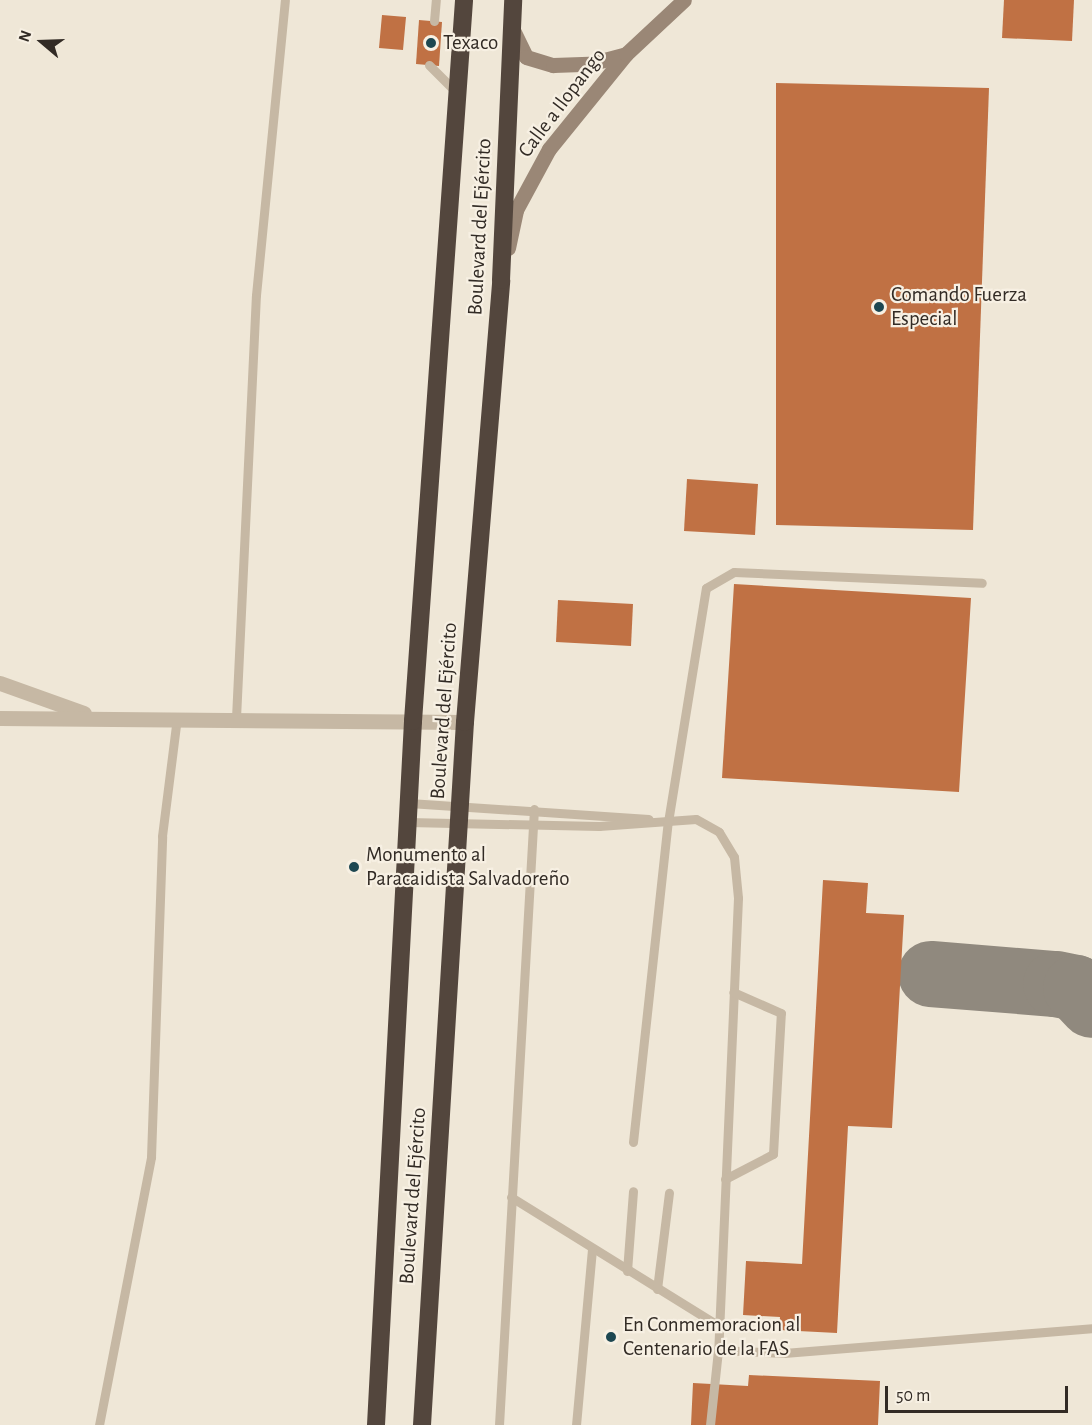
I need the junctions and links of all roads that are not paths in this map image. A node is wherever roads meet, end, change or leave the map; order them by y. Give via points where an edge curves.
1 (285, 0) edge
2 (436, 0) edge
3 (465, 0) edge
4 (513, 0) edge
5 (684, 0) edge
6 (434, 21) dead end
7 (512, 27) junction
8 (626, 54) junction
9 (429, 65) dead end
10 (458, 93) junction
11 (501, 280) junction
12 (982, 583) dead end
13 (0, 683) edge
14 (177, 717) junction
15 (0, 718) edge
16 (99, 718) junction
17 (236, 718) junction
18 (413, 721) junction
19 (465, 722) junction
20 (534, 809) junction
21 (408, 812) junction
22 (459, 814) junction
23 (668, 822) junction
24 (533, 824) junction
25 (734, 992) junction
26 (633, 1142) dead end
27 (725, 1179) junction
28 (633, 1191) dead end
29 (669, 1193) dead end
30 (511, 1197) junction
31 (592, 1250) junction
32 (627, 1272) junction
33 (657, 1289) junction
34 (719, 1326) junction
35 (1092, 1328) edge
36 (718, 1350) junction
37 (99, 1425) edge
38 (376, 1425) edge
39 (422, 1425) edge
40 (499, 1425) edge
41 (576, 1425) edge
42 (710, 1425) edge

1 - 17 lane via 256,295
2 - 6 lane
3 - 10 highway, Boulevard del Ejército
4 - 7 highway, Boulevard del Ejército
5 - 8 street, Calle a Ilopango
7 - 8 street, Calle a Ilopango via 526,57 553,65 590,64
7 - 11 highway, Boulevard del Ejército
8 - 11 street, Calle a Ilopango via 563,129 533,175 516,210
9 - 10 lane
10 - 18 highway, Boulevard del Ejército
11 - 19 highway, Boulevard del Ejército
12 - 23 lane via 734,572 706,588
13 - 16 street
14 - 16 street
14 - 17 street
14 - 37 lane via 162,836 159,1051 151,1157
15 - 16 street
17 - 18 street
18 - 19 street
18 - 21 highway, Boulevard del Ejército
19 - 22 highway, Boulevard del Ejército
20 - 22 lane
20 - 23 lane
20 - 24 lane
21 - 22 lane
21 - 22 lane
21 - 38 highway, Boulevard del Ejército
22 - 24 lane
22 - 39 highway, Boulevard del Ejército
23 - 24 lane
23 - 25 lane via 696,819 719,832 734,857 738,898
23 - 26 lane
24 - 30 lane
25 - 27 lane
25 - 27 lane via 781,1013 773,1154
27 - 34 lane
28 - 32 lane
29 - 33 lane
30 - 31 lane
30 - 40 lane
31 - 32 lane
31 - 41 lane
32 - 33 lane
33 - 34 lane
34 - 36 lane
35 - 36 lane via 784,1353
36 - 42 lane

